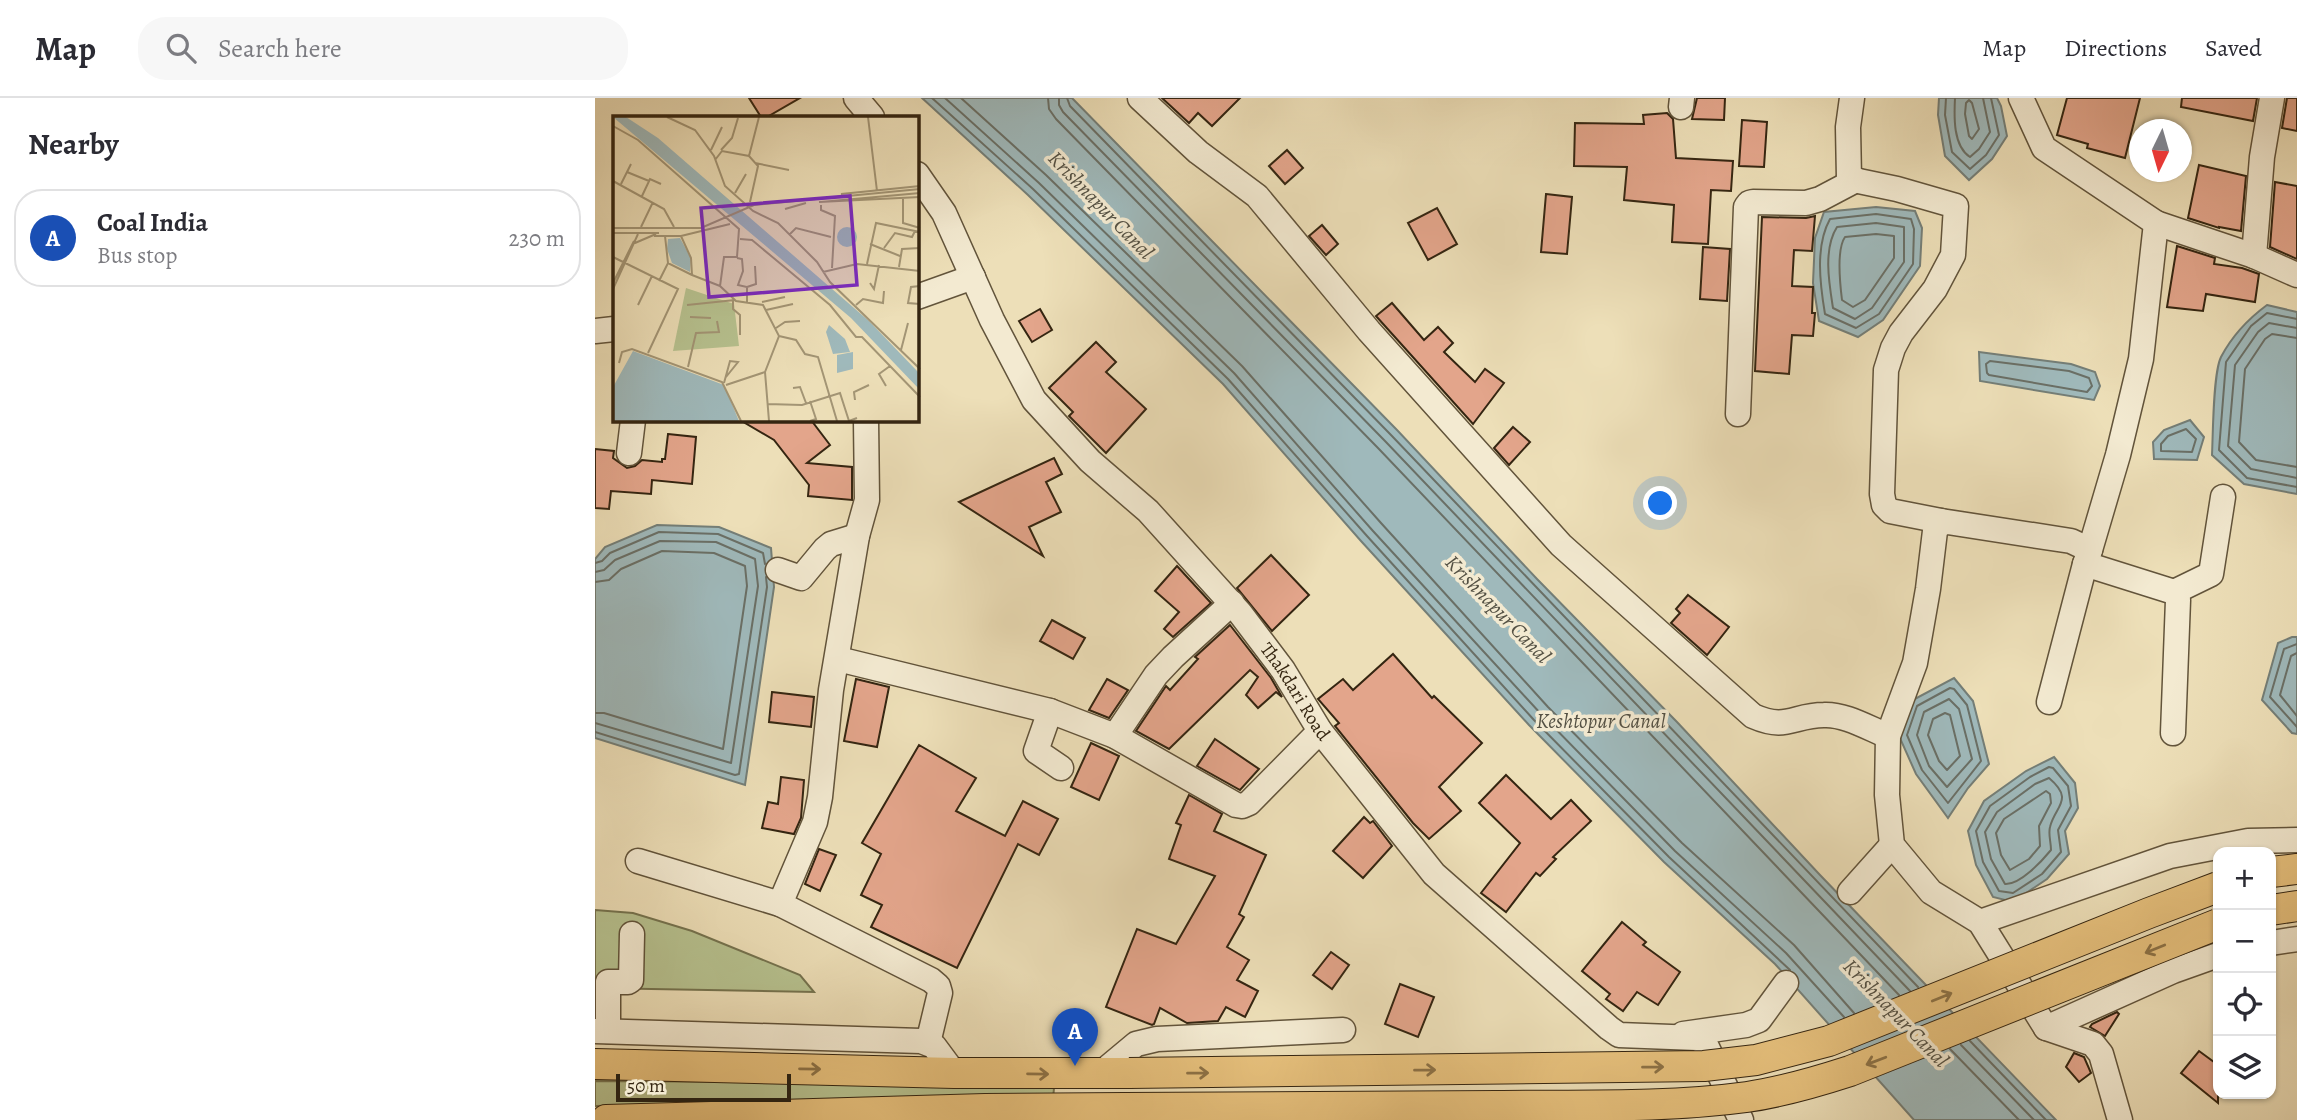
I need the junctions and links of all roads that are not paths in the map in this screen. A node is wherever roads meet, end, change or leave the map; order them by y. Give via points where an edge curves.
1 (856, 98) edge
2 (1140, 98) edge
3 (1852, 98) edge
4 (2021, 98) edge
5 (2272, 98) edge
6 (871, 116) edge
7 (919, 177) edge
8 (1856, 180) junction
9 (2155, 223) junction
10 (2253, 256) junction
11 (2297, 275) edge
12 (973, 277) junction
13 (919, 296) edge
14 (613, 329) edge
15 (595, 331) edge
16 (1738, 414) dead end
17 (633, 422) edge
18 (866, 422) edge
19 (629, 453) dead end
20 (2223, 497) dead end
21 (1941, 521) junction
22 (857, 536) junction
23 (2088, 557) junction
24 (778, 570) dead end
25 (2174, 592) junction
26 (1232, 603) junction
27 (838, 659) junction
28 (2049, 702) dead end
29 (1050, 711) junction
30 (1320, 731) junction
31 (2173, 733) dead end
32 (1115, 736) junction
33 (1888, 736) junction
34 (1061, 768) dead end
35 (2297, 840) edge
36 (1892, 845) junction
37 (638, 861) dead end
38 (2297, 869) edge
39 (2276, 872) edge
40 (2213, 889) edge
41 (1850, 892) dead end
42 (780, 904) junction
43 (2297, 906) edge
44 (2276, 909) edge
45 (1980, 922) junction
46 (2213, 926) edge
47 (632, 934) dead end
48 (2297, 939) edge
49 (2276, 942) edge
50 (2213, 957) edge
51 (1786, 983) dead end
52 (2046, 1028) junction
53 (1343, 1030) dead end
54 (601, 1031) edge
55 (1658, 1037) junction
56 (928, 1043) junction
57 (595, 1064) edge
58 (954, 1073) junction
59 (1100, 1073) junction
60 (696, 1119) edge
61 (607, 1120) edge
62 (1741, 1120) edge
63 (2120, 1120) edge

1 - 6 street
2 - 33 street via 1198,152 1257,195 1369,331 1562,545 1753,716 1786,723 1838,716
3 - 8 street via 1850,179
4 - 9 street via 2044,148
5 - 10 street
7 - 12 street, Thakdari Road via 944,213
8 - 16 street via 1806,203 1749,203
8 - 21 street via 1956,206 1954,255 1901,333 1886,370 1884,505 1890,511
9 - 10 street
9 - 23 street via 2141,359
10 - 11 street
12 - 13 street
12 - 26 street, Thakdari Road via 1034,400 1090,461 1148,511
14 - 15 street
17 - 19 street
18 - 22 street via 867,500
20 - 25 street via 2211,574
21 - 23 street via 2071,541
21 - 33 street via 1935,531 1915,663
22 - 24 street via 831,544 801,578
22 - 27 street
23 - 25 street
23 - 28 street
25 - 31 street via 2178,600
26 - 30 street, Thakdari Road via 1283,670
26 - 32 street via 1156,675
27 - 29 street
27 - 42 street via 815,822
29 - 32 street
29 - 34 street via 1036,751
30 - 32 street via 1243,806
30 - 55 street, Thakdari Road via 1434,874 1609,1028 1626,1036
33 - 36 street
35 - 45 street via 2248,841 2170,856
36 - 41 street
36 - 45 street via 1931,892
37 - 42 street
38 - 39 main road
59 -> 40 main road, bridge via 1704,1066 1756,1060 1829,1041
42 - 56 street via 939,986
43 - 44 main road
45 - 52 street
46 -> 60 main road, bridge via 1850,1071 1749,1096 1577,1105 985,1109
47 - 54 street via 631,979 608,982
48 - 49 street
50 - 52 street
51 - 55 street via 1759,1020
52 - 63 street via 2093,1044 2101,1054
53 - 59 street via 1157,1039 1136,1044
54 - 56 street
55 - 62 street, Thakdari Road via 1697,1038 1705,1043
56 - 58 street
57 -> 58 main road
58 -> 59 main road
60 - 61 main road

